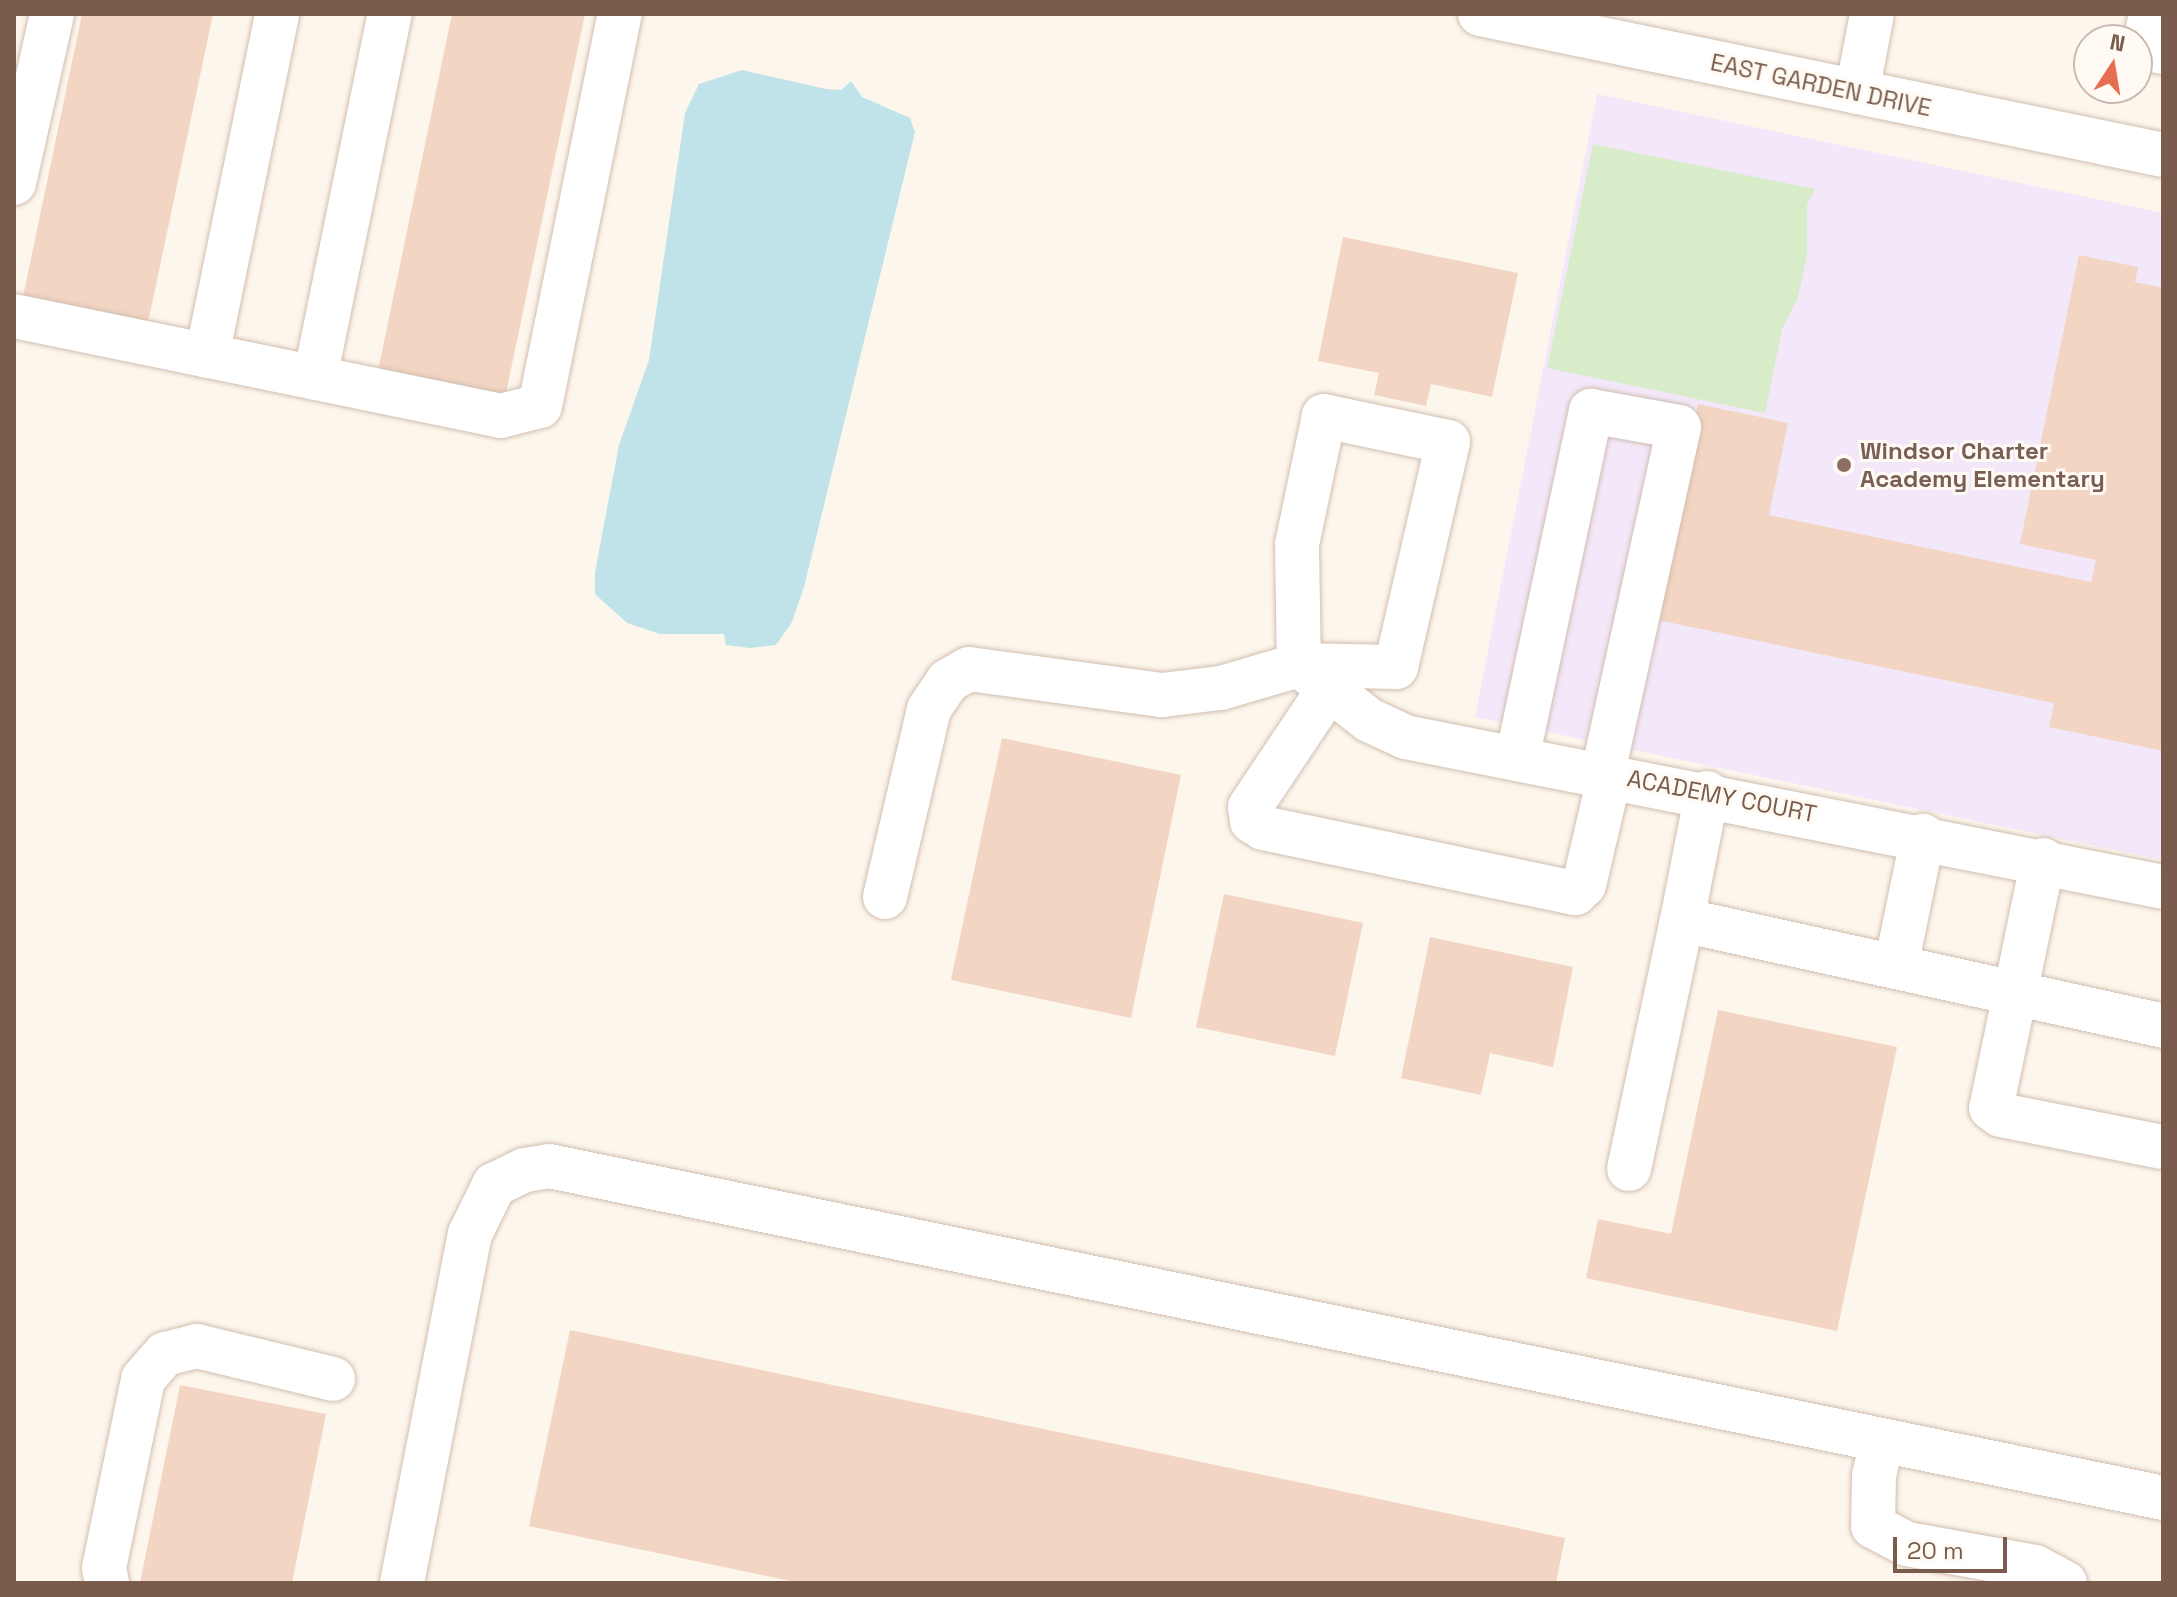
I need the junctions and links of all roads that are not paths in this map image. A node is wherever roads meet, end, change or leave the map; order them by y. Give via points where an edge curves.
1 (52, 14) edge
2 (277, 14) edge
3 (390, 14) edge
4 (620, 14) edge
5 (1480, 14) edge
6 (1872, 14) edge
7 (2151, 14) edge
8 (2163, 52) edge
9 (1857, 92) junction
10 (2163, 155) edge
11 (14, 183) edge
12 (14, 316) edge
13 (207, 356) junction
14 (315, 378) junction
15 (1314, 677) junction
16 (1517, 759) junction
17 (1606, 774) junction
18 (1707, 793) junction
19 (1923, 836) junction
20 (2043, 860) junction
21 (2163, 887) edge
22 (885, 897) dead end
23 (1682, 920) junction
24 (1896, 966) junction
25 (2016, 992) junction
26 (2163, 1026) edge
27 (2163, 1147) edge
28 (1629, 1169) dead end
29 (333, 1379) dead end
30 (1882, 1441) junction
31 (2163, 1498) edge
32 (1968, 1569) edge
33 (107, 1583) edge
34 (402, 1583) edge
35 (2065, 1583) edge

1 - 11 street
2 - 13 street
3 - 14 street
4 - 14 street via 540,406 501,416
5 - 9 street, EAST GARDEN DRIVE
6 - 9 street
7 - 8 street via 2144,48
9 - 10 street, EAST GARDEN DRIVE
12 - 13 street
13 - 14 street
15 - 15 street via 1396,667 1448,442 1324,416 1297,544
15 - 16 street, ACADEMY COURT via 1387,730
15 - 17 street via 1250,807 1252,821 1263,828 1575,893 1584,885
15 - 22 street via 1162,695 969,669 948,681 929,709
16 - 17 street, ACADEMY COURT
16 - 17 street via 1591,411 1679,427
17 - 18 street, ACADEMY COURT
18 - 19 street, ACADEMY COURT
18 - 23 street
19 - 20 street, ACADEMY COURT
19 - 24 street
20 - 21 street, ACADEMY COURT
20 - 25 street
23 - 24 street
23 - 28 street
24 - 25 street
25 - 26 street
25 - 27 street via 1991,1108 2001,1115
29 - 33 street via 197,1346 165,1354 143,1379 104,1568
30 - 31 street
30 - 32 street via 1874,1476 1873,1526
30 - 34 street via 549,1166 525,1170 494,1185 470,1234
32 - 35 street via 2035,1567

